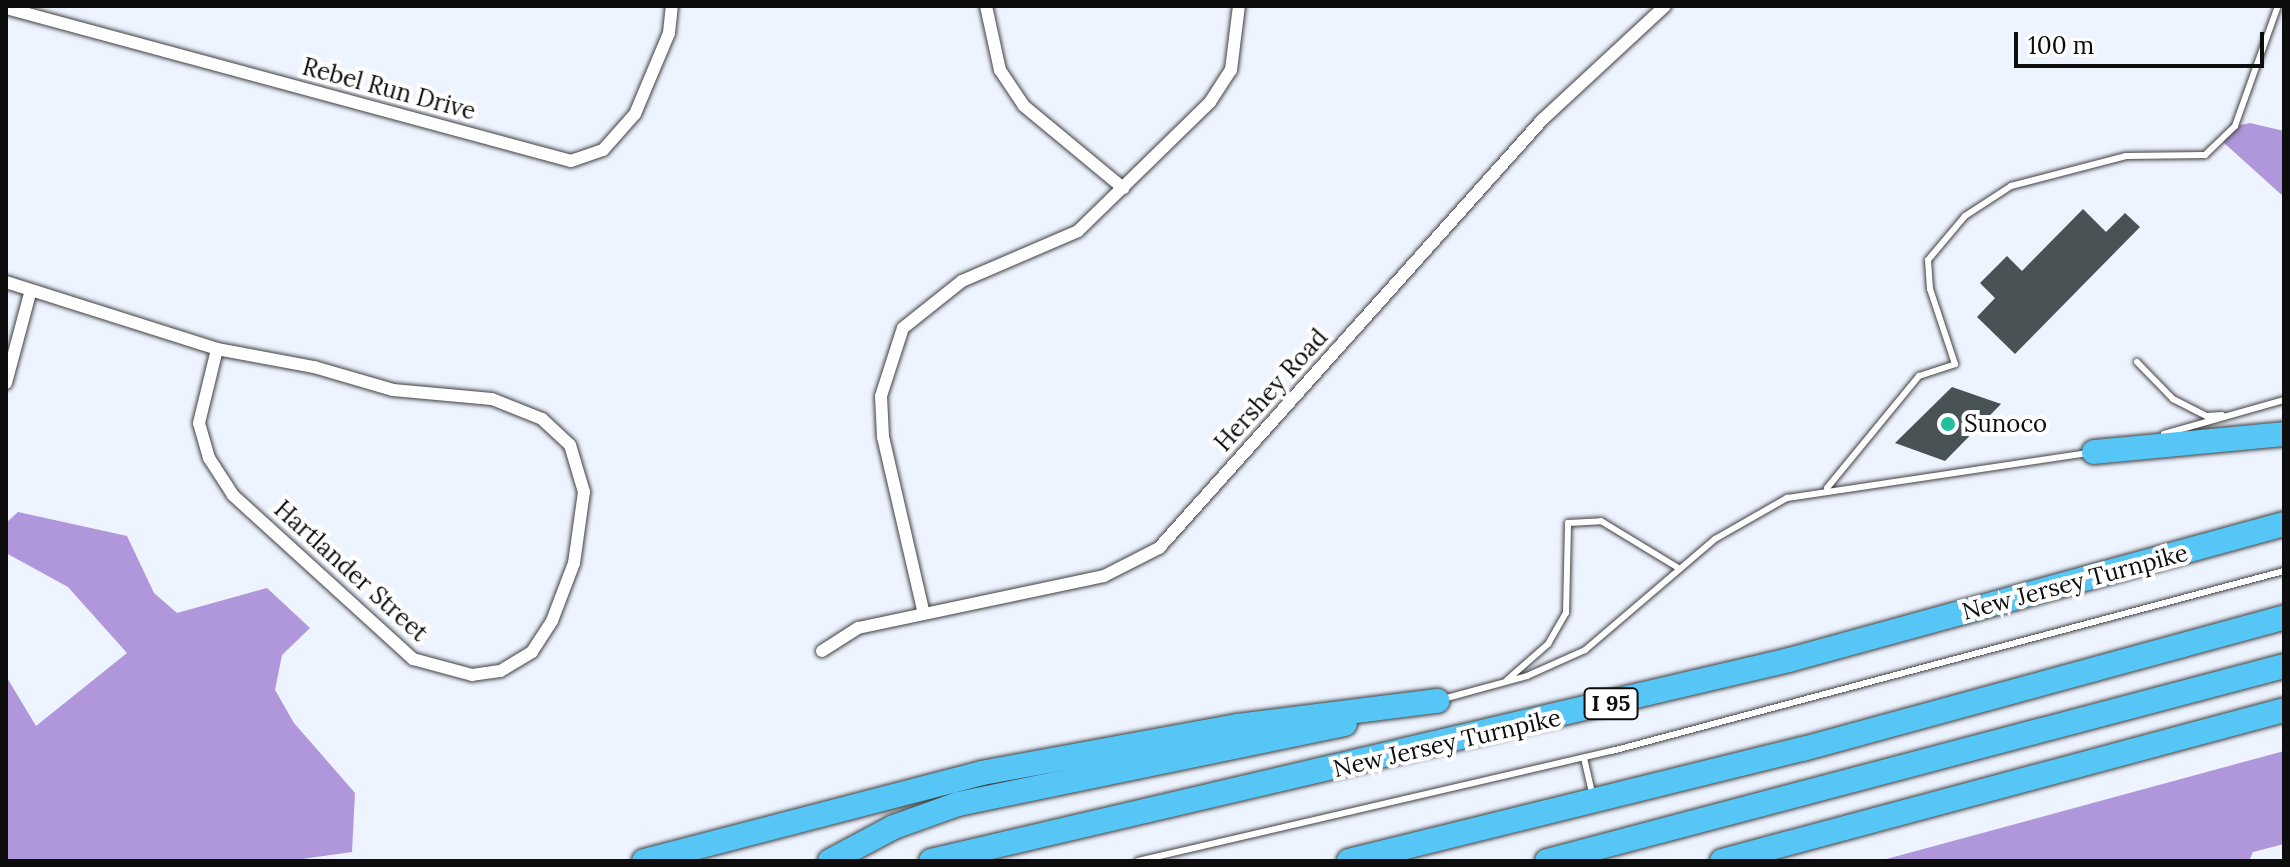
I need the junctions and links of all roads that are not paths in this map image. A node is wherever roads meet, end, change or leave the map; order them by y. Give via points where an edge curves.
1 (672, 6) edge
2 (986, 6) edge
3 (1239, 6) edge
4 (1665, 6) edge
5 (2278, 6) edge
6 (6, 8) edge
7 (1123, 188) junction
8 (6, 282) edge
9 (31, 290) junction
10 (217, 349) junction
11 (2137, 362) dead end
12 (6, 383) edge
13 (2284, 400) edge
14 (2237, 414) junction
15 (2284, 434) edge
16 (2094, 452) junction
17 (1827, 488) junction
18 (2284, 524) edge
19 (1680, 569) junction
20 (2284, 571) edge
21 (923, 610) junction
22 (2284, 617) edge
23 (822, 651) dead end
24 (2284, 666) edge
25 (1504, 683) junction
26 (1437, 701) junction
27 (2284, 710) edge
28 (1584, 758) junction
29 (1595, 803) junction
30 (644, 861) edge
31 (830, 861) edge
32 (931, 861) edge
33 (1138, 861) edge
34 (1349, 861) edge
35 (1547, 861) edge
36 (1722, 861) edge

1 - 6 street, Rebel Run Drive via 669,33 635,114 603,150 571,161
2 - 7 street via 1000,70 1024,106
3 - 7 street via 1224,81
4 - 21 street, Hershey Road via 1543,119 1159,548 1104,576
5 - 17 lane via 2235,126 2205,155 2151,153 2112,160 2011,186 1965,216 1928,260 1930,289 1955,364 1919,376
7 - 21 street via 1078,231 962,281 903,328 881,396 883,437
8 - 9 street, Hartlander Street
9 - 10 street, Hartlander Street
9 - 12 street
10 - 10 street, Hartlander Street via 314,367 393,390 492,399 542,419 570,445 584,492 574,563 552,621 532,652 500,671 472,675 413,659 233,495 209,458 199,423
11 - 14 lane via 2191,411
13 - 14 lane
14 - 16 lane
15 - 16 highway
16 - 17 lane
17 - 19 lane via 1748,518
18 - 32 highway, New Jersey Turnpike / I 95 via 1789,660
19 - 25 lane via 1585,650
19 - 25 lane via 1601,521 1568,523 1566,613 1548,644
20 - 28 lane
21 - 23 street, Hershey Road via 858,628
22 - 29 highway
24 - 35 highway
25 - 26 lane
26 - 30 highway via 1253,724 982,773
26 - 31 highway via 1251,747 990,796 894,827
27 - 36 highway
28 - 29 lane
28 - 33 lane
29 - 34 highway

